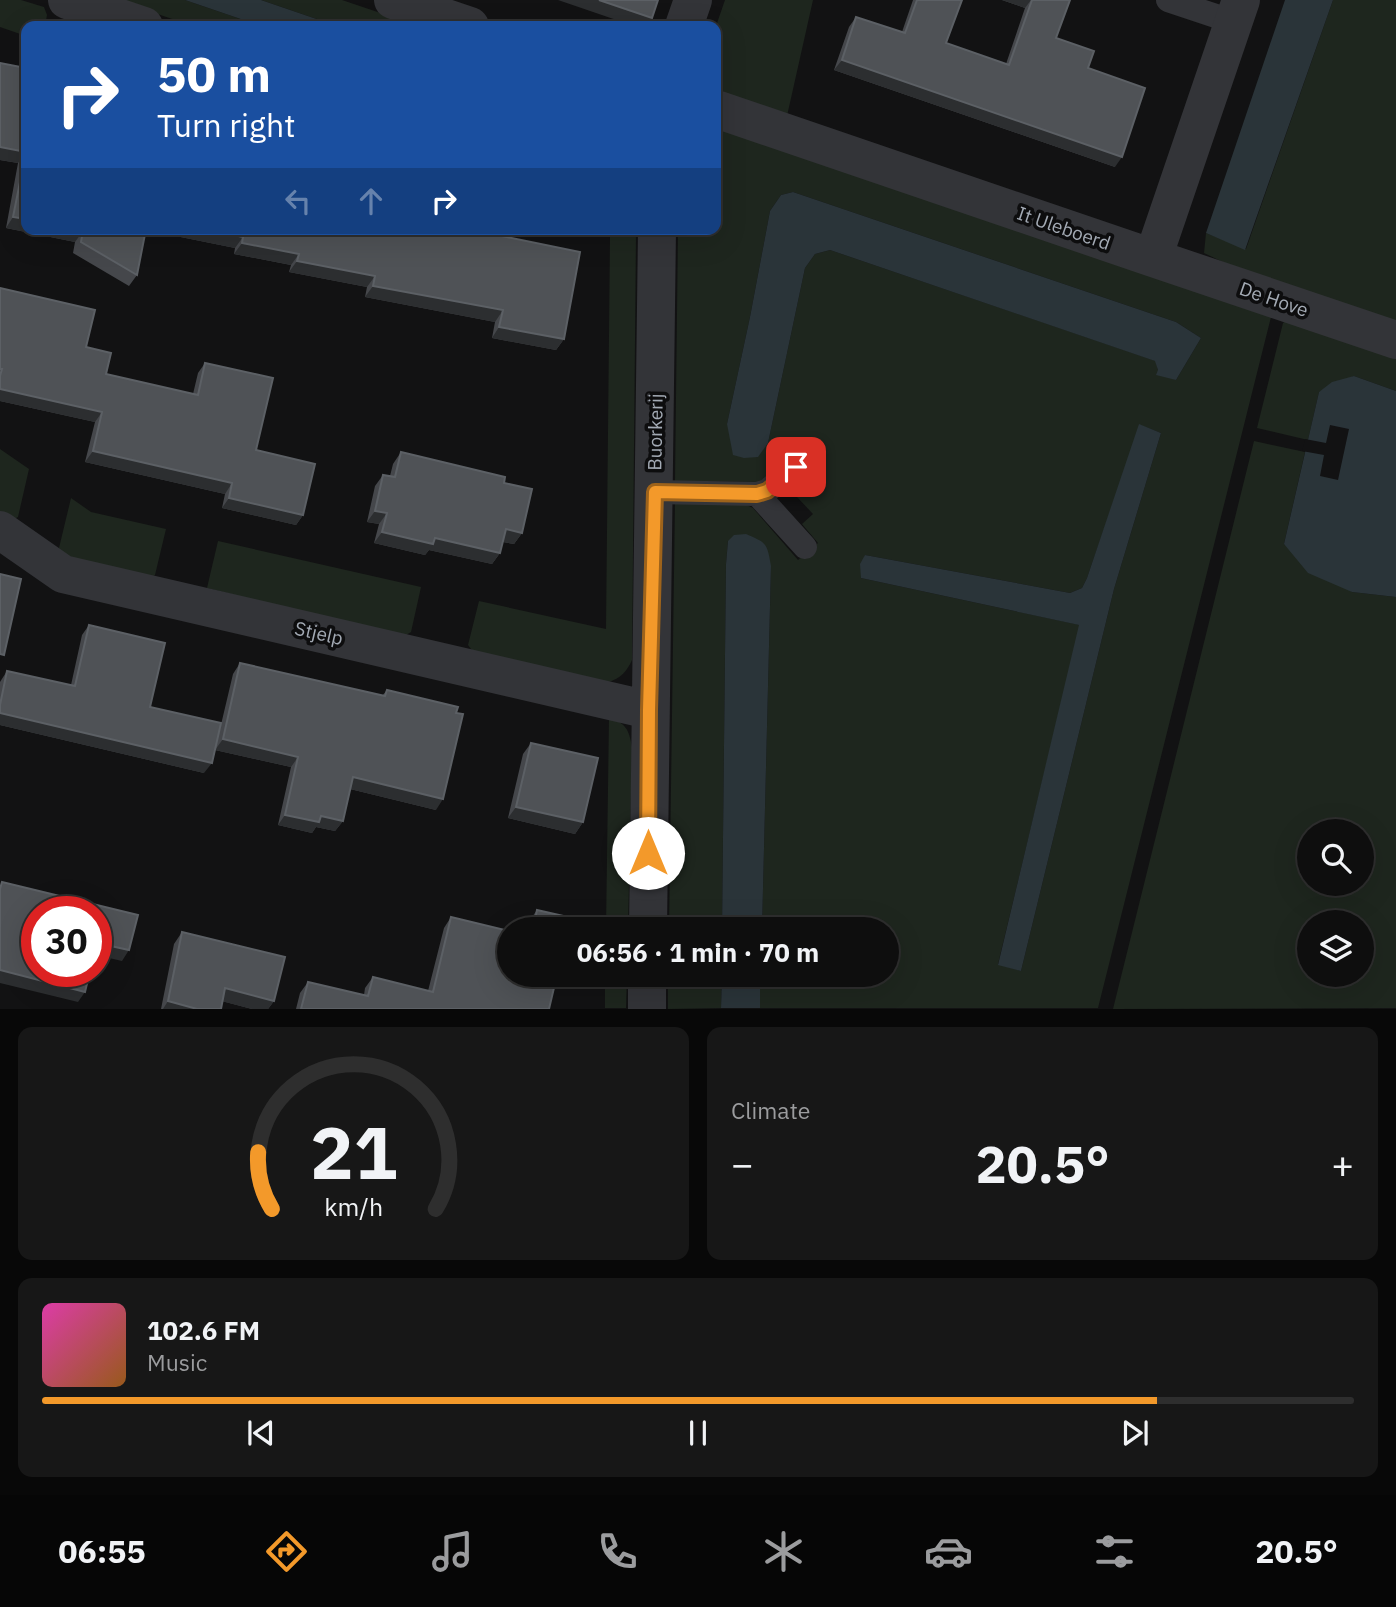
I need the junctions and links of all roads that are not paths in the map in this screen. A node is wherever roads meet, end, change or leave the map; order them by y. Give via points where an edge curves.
1 (67, 0) edge
2 (393, 0) edge
3 (693, 0) edge
4 (1168, 0) edge
5 (1238, 11) edge
6 (129, 21) edge
7 (455, 21) edge
8 (686, 21) edge
9 (721, 111) edge
10 (657, 235) edge
11 (1153, 258) junction
12 (1396, 340) edge
13 (796, 467) dead end
14 (655, 492) junction
15 (757, 494) junction
16 (0, 530) edge
17 (805, 547) dead end
18 (649, 710) junction
19 (648, 917) edge
20 (647, 987) edge
21 (647, 1009) edge

1 - 6 street
2 - 7 street
3 - 8 street
4 - 5 lane
5 - 11 street
9 - 11 street, It Uleboerd
10 - 14 street, Buorkerij
11 - 12 street, De Hove
13 - 15 lane
14 - 15 lane
14 - 18 street, Buorkerij
15 - 17 lane
16 - 18 street, Stjelp via 63,574
18 - 19 street, Buorkerij
20 - 21 street

